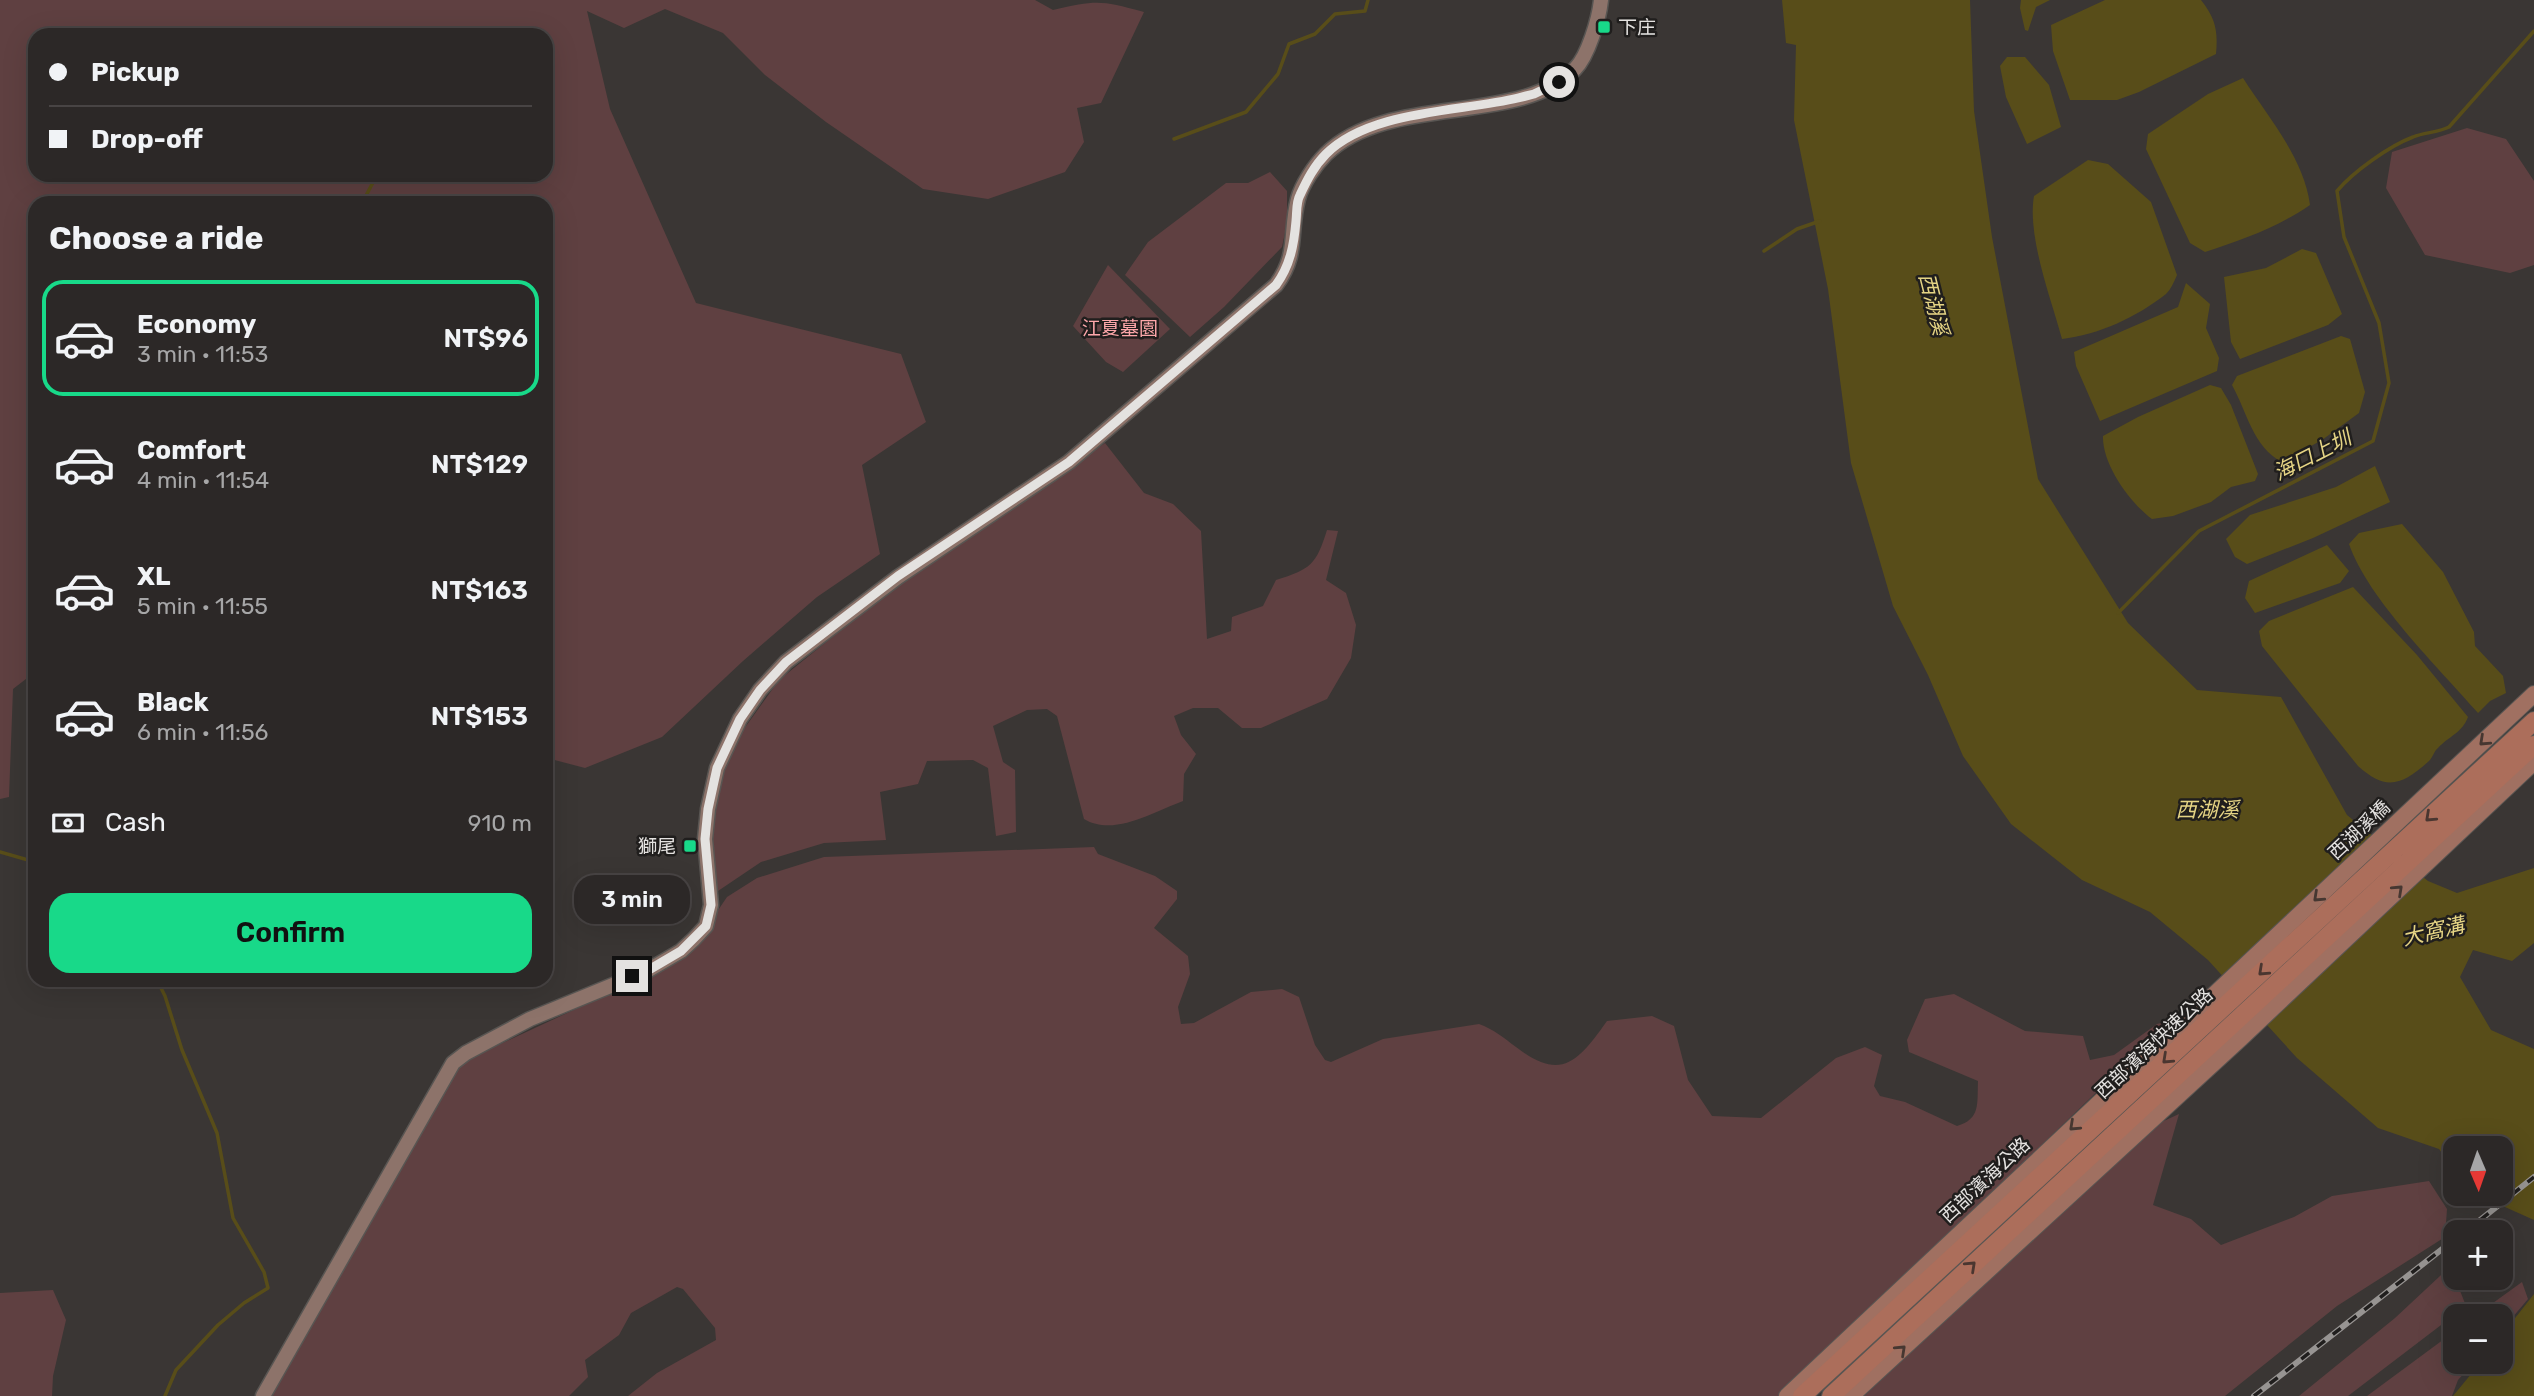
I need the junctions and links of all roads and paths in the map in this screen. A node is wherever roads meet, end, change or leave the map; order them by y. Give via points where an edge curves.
1 (1601, 0) edge
2 (2534, 694) edge
3 (2534, 721) edge
4 (2534, 745) edge
5 (2534, 762) edge
6 (2215, 1005) junction
7 (2235, 1032) junction
8 (263, 1396) edge
9 (1787, 1396) edge
10 (1802, 1396) edge
11 (1832, 1396) edge
12 (1851, 1396) edge

1 - 8 main road via 1577,68 1559,82 1534,94 1377,125 1327,153 1298,198 1294,243 1287,270 1276,285 1069,462 898,576 786,662 740,719 717,768 705,839 711,905 706,926 681,951 647,971 530,1019 453,1063
2 -> 6 main road, 西湖溪橋
3 -> 6 highway, 西部濱海快速公路
4 - 7 highway, 西部濱海快速公路
7 -> 5 main road
6 -> 9 main road, 西部濱海公路
6 -> 10 highway, 西部濱海快速公路
11 -> 7 highway, 西部濱海快速公路
12 -> 7 main road

